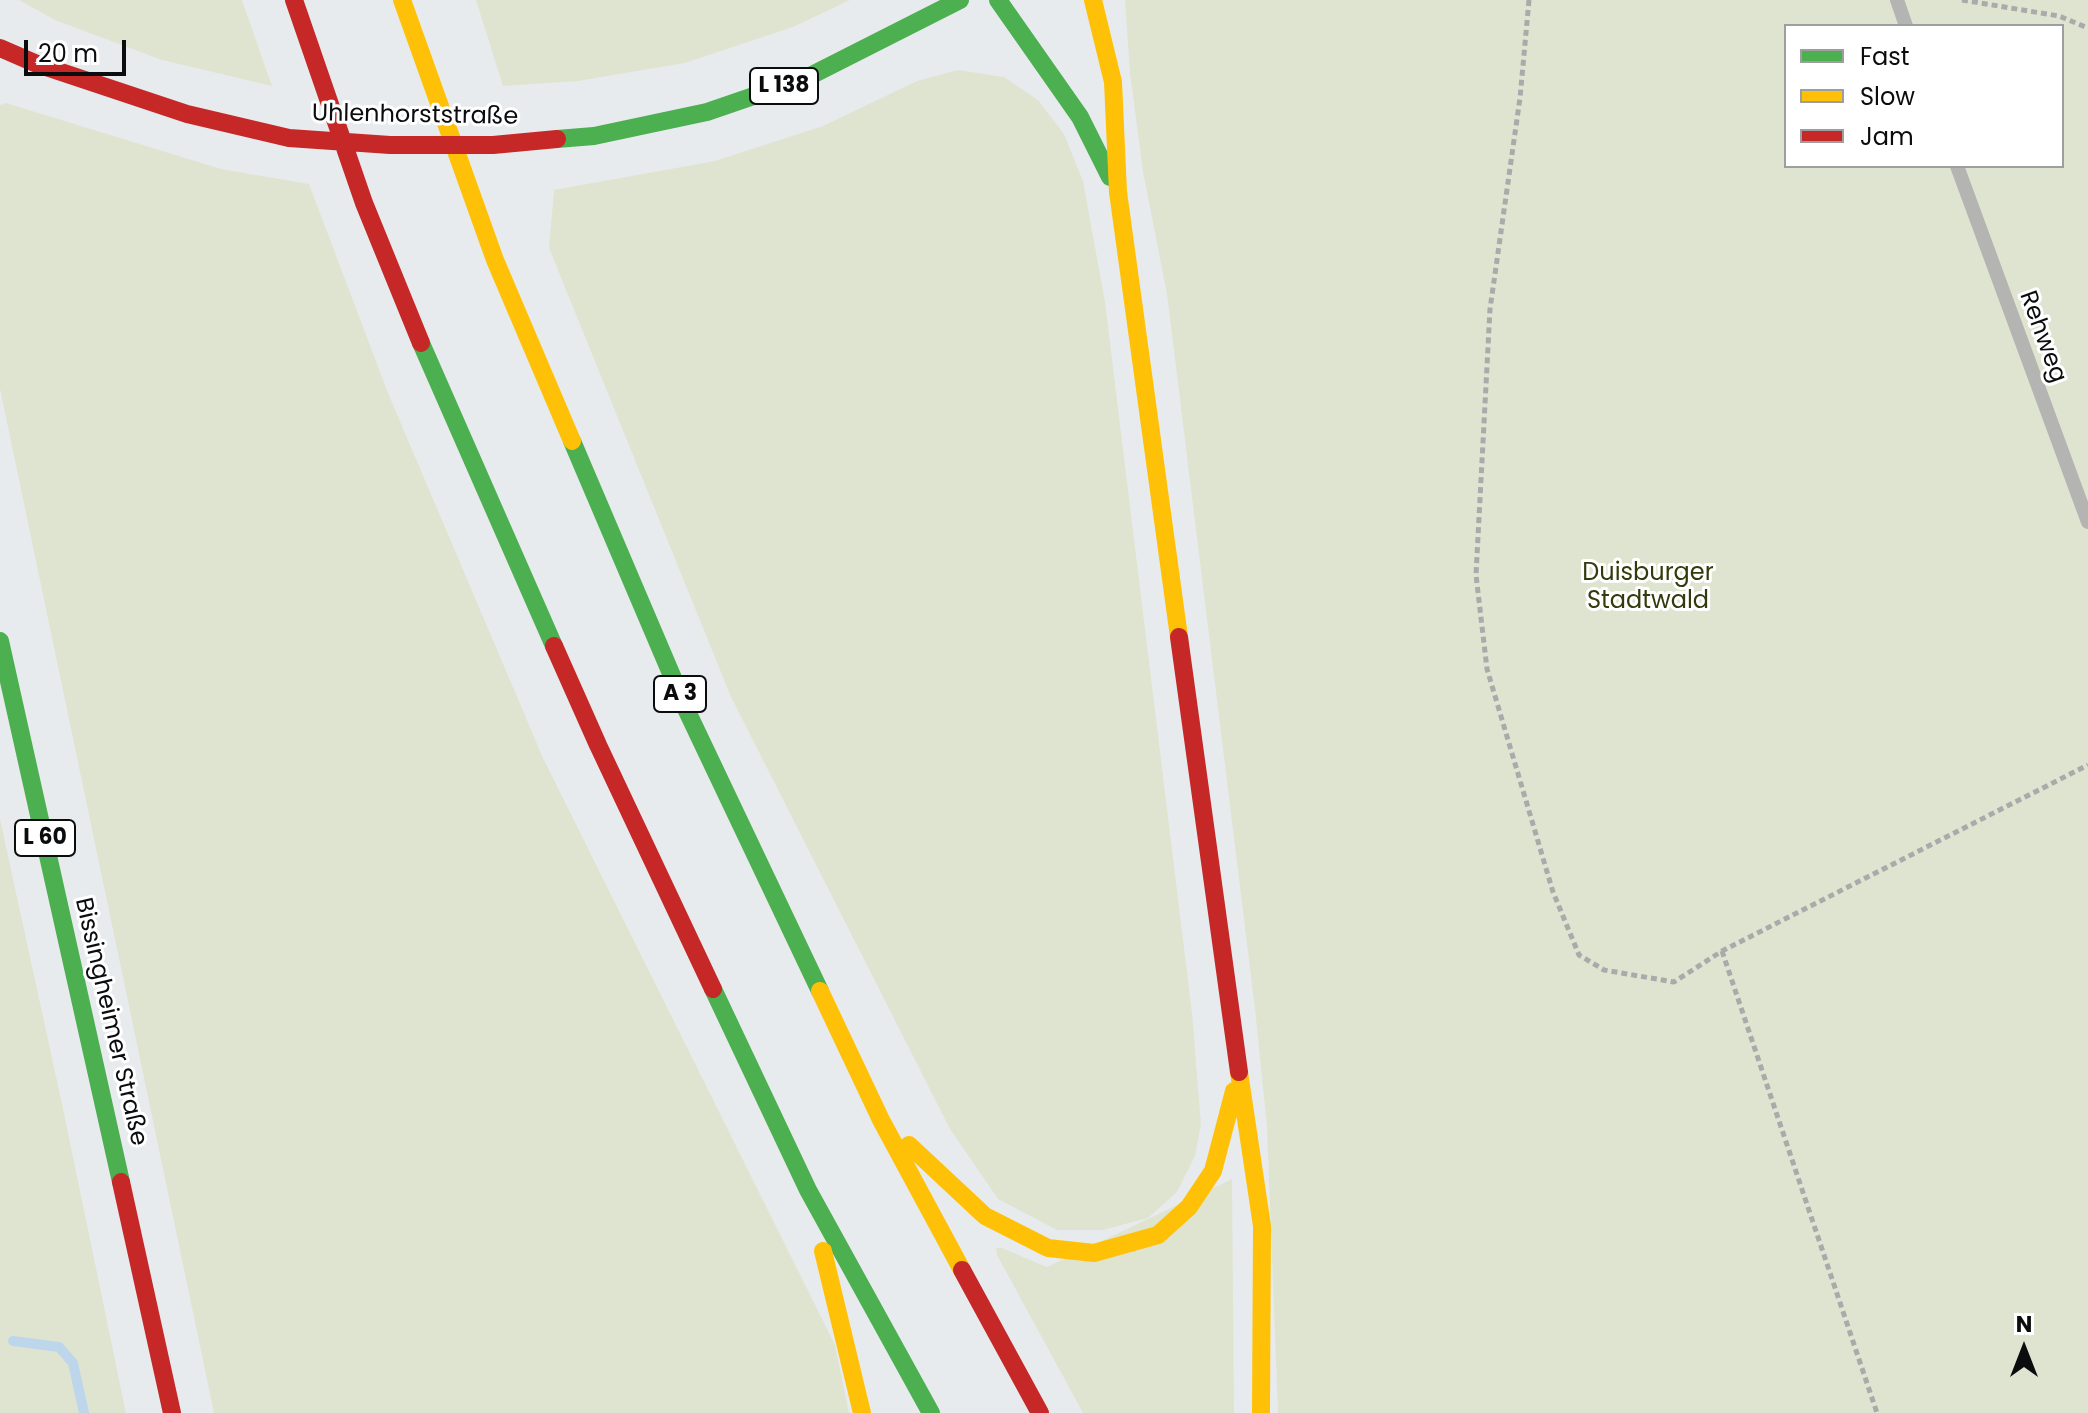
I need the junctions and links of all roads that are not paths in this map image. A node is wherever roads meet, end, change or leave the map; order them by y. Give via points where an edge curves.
1 (294, 0) edge
2 (402, 0) edge
3 (960, 0) edge
4 (998, 0) edge
5 (1093, 0) edge
6 (1897, 0) edge
7 (1905, 24) edge
8 (0, 48) edge
9 (1958, 168) edge
10 (1118, 192) junction
11 (2088, 522) edge
12 (0, 641) edge
13 (1239, 1073) junction
14 (881, 1120) junction
15 (808, 1190) junction
16 (172, 1413) edge
17 (862, 1413) edge
18 (931, 1413) edge
19 (1040, 1413) edge
20 (1261, 1413) edge

1 - 15 main road via 364,203 417,333 598,745
2 - 14 main road, A 3 via 495,260 687,711
3 - 8 main road, Uhlenhorststraße / L 138 via 806,78 707,112 594,136 493,145 289,138 187,114
4 - 10 main road via 1080,117
5 - 10 main road via 1113,82
6 - 7 lane
9 - 11 lane, Rehweg
10 - 13 main road
12 - 16 main road, Bissingheimer Straße / L 60
13 - 14 main road via 1213,1171 1189,1207 1158,1235 1094,1253 1048,1248 985,1216
13 - 20 main road via 1262,1226
14 - 19 main road, A 3
15 - 17 main road
15 - 18 main road

